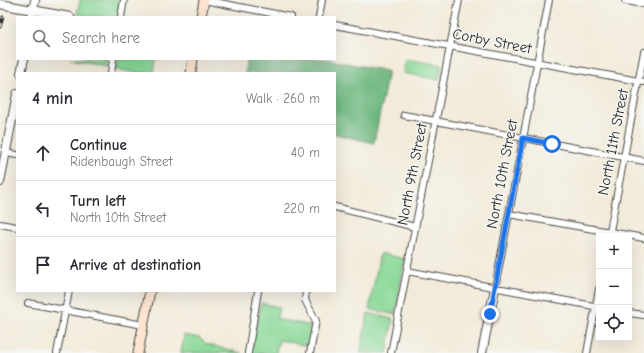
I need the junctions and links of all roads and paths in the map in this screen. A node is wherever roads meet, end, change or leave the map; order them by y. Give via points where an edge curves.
1 (35, 0) edge
2 (124, 0) edge
3 (204, 0) edge
4 (322, 0) edge
5 (459, 0) edge
6 (549, 0) edge
7 (626, 0) edge
8 (644, 3) edge
9 (0, 4) edge
10 (32, 14) edge
11 (57, 16) edge
12 (121, 16) edge
13 (201, 16) edge
14 (286, 16) edge
15 (319, 16) edge
16 (336, 25) edge
17 (450, 46) junction
18 (644, 52) edge
19 (24, 60) edge
20 (113, 60) edge
21 (193, 60) edge
22 (537, 62) junction
23 (21, 72) edge
24 (111, 72) edge
25 (191, 72) edge
26 (641, 82) edge
27 (16, 99) edge
28 (404, 115) dead end
29 (436, 121) junction
30 (523, 138) junction
31 (6, 153) junction
32 (16, 155) edge
33 (623, 157) junction
34 (644, 160) edge
35 (0, 182) edge
36 (336, 207) edge
37 (509, 214) junction
38 (0, 224) edge
39 (16, 227) edge
40 (415, 227) junction
41 (604, 233) edge
42 (609, 233) edge
43 (632, 237) edge
44 (644, 238) edge
45 (407, 271) junction
46 (495, 288) junction
47 (69, 292) edge
48 (150, 292) edge
49 (258, 292) edge
50 (306, 292) edge
51 (28, 303) dead end
52 (596, 307) edge
53 (65, 310) junction
54 (596, 312) edge
55 (632, 314) edge
56 (644, 316) edge
57 (143, 325) junction
58 (57, 353) edge
59 (138, 353) edge
60 (248, 353) edge
61 (310, 353) edge
62 (391, 353) edge
63 (482, 353) edge
64 (587, 353) edge

1 - 10 street
2 - 12 street
3 - 13 main road
3 - 14 street
4 - 15 street
5 - 17 street, North 9th Street
6 - 22 street, North 10th Street
7 - 8 street
9 - 10 street
10 - 11 street
16 - 17 street, Corby Street
17 - 22 street, Corby Street
17 - 29 street, North 9th Street
18 - 26 street, North 11th Street
19 - 23 street
20 - 24 street
21 - 25 main road
22 - 26 street, Corby Street
22 - 30 street, North 10th Street
26 - 33 street, North 11th Street
27 - 31 street
28 - 29 street
29 - 30 street
29 - 40 street, North 9th Street
30 - 33 street
30 - 37 street, North 10th Street
31 - 32 street
31 - 35 street
33 - 34 street
33 - 42 street, North 11th Street
36 - 40 street
37 - 41 street
37 - 46 street, North 10th Street
38 - 39 street
40 - 45 street, North 9th Street
43 - 44 street
45 - 46 street
45 - 62 street, North 9th Street
46 - 52 street
46 - 63 street, North 10th Street
47 - 53 street
48 - 57 main road
49 - 60 street
50 - 61 street via 305,300 316,321
51 - 53 street
53 - 57 street
53 - 58 street
54 - 64 street
55 - 56 street
57 - 59 main road

